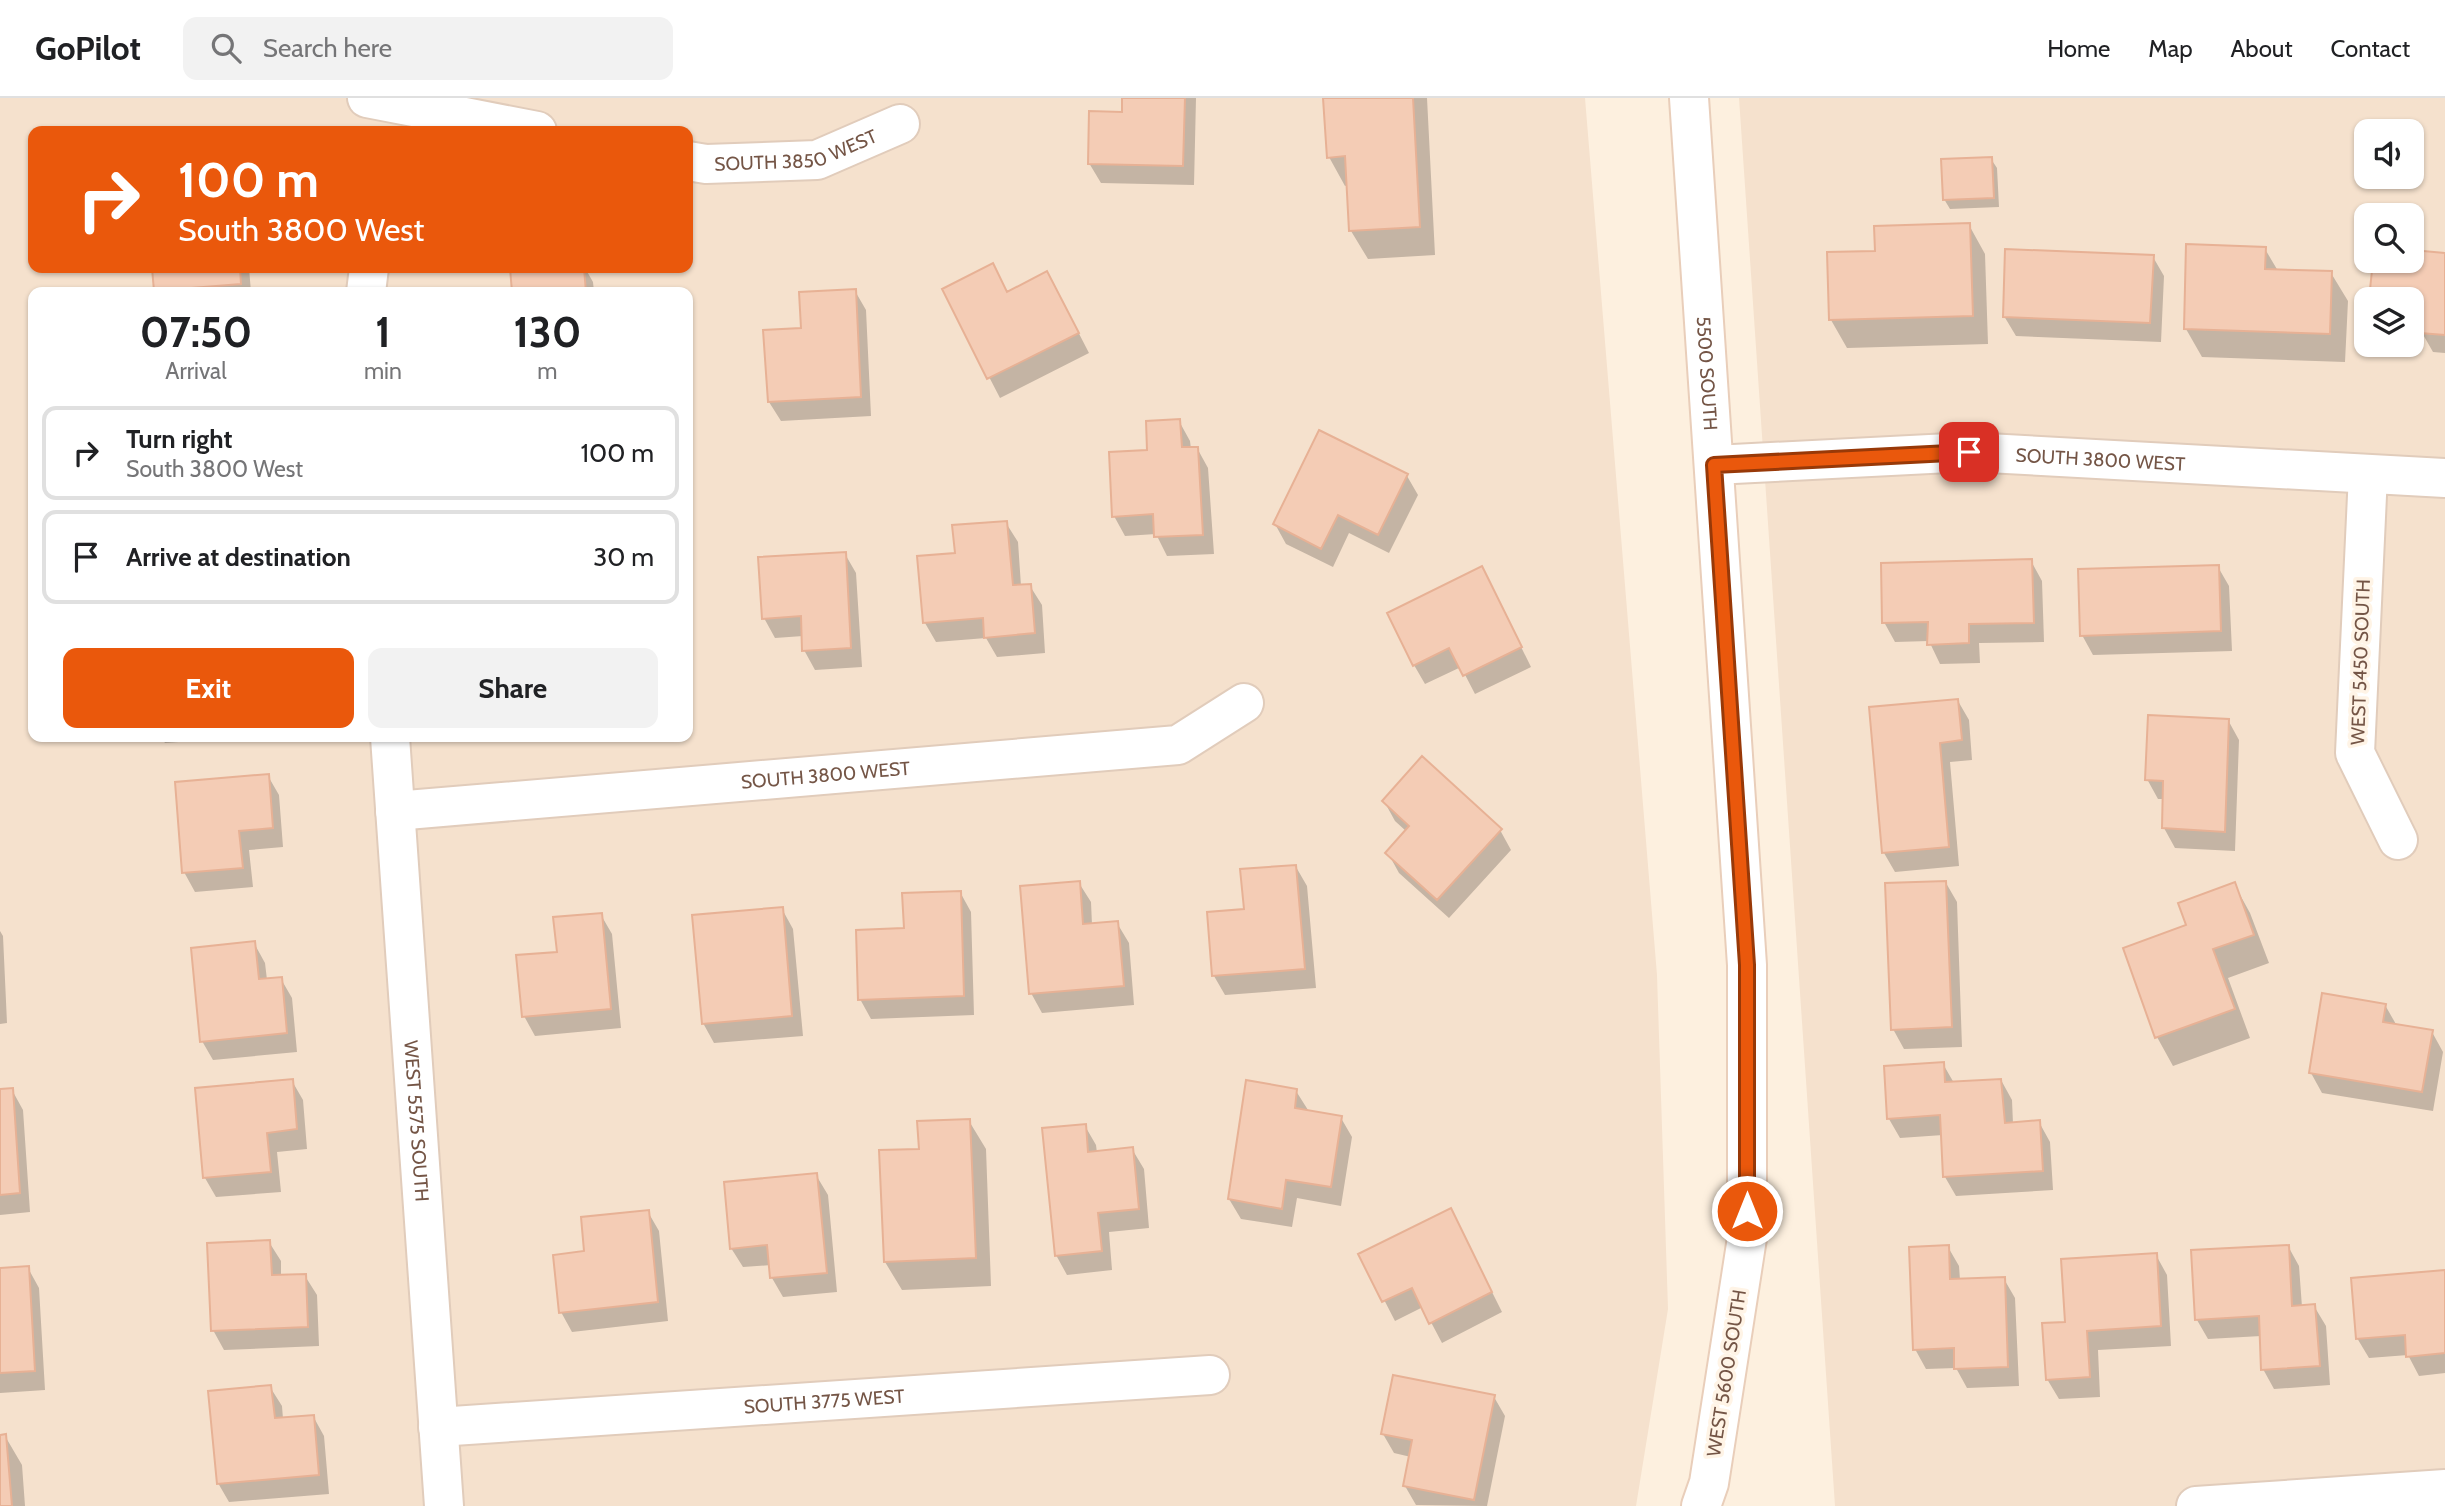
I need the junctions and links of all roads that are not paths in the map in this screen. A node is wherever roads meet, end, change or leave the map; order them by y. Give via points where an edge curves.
1 (1689, 98) edge
2 (382, 111) edge
3 (900, 124) dead end
4 (498, 126) edge
5 (693, 162) edge
6 (1714, 465) junction
7 (2368, 474) junction
8 (2445, 478) edge
9 (1244, 704) dead end
10 (390, 742) edge
11 (395, 811) junction
12 (2398, 840) dead end
13 (1747, 1238) joint
14 (1210, 1375) dead end
15 (438, 1427) junction
16 (2445, 1489) edge
17 (444, 1506) edge
18 (1701, 1506) edge
19 (2196, 1506) edge

1 - 6 street, 5500 SOUTH
2 - 4 street
3 - 5 street, SOUTH 3850 WEST via 817,160
6 - 7 street, SOUTH 3800 WEST via 1969,452
6 - 13 street, 5500 SOUTH via 1747,965
7 - 8 street, SOUTH 3800 WEST
7 - 12 street, WEST 5450 SOUTH via 2355,753
9 - 11 street, SOUTH 3800 WEST via 1178,746
10 - 11 street, WEST 5575 SOUTH
11 - 15 street, WEST 5575 SOUTH
13 - 18 street, WEST 5600 SOUTH via 1709,1482
14 - 15 street, SOUTH 3775 WEST
15 - 17 street, WEST 5575 SOUTH
16 - 19 street

